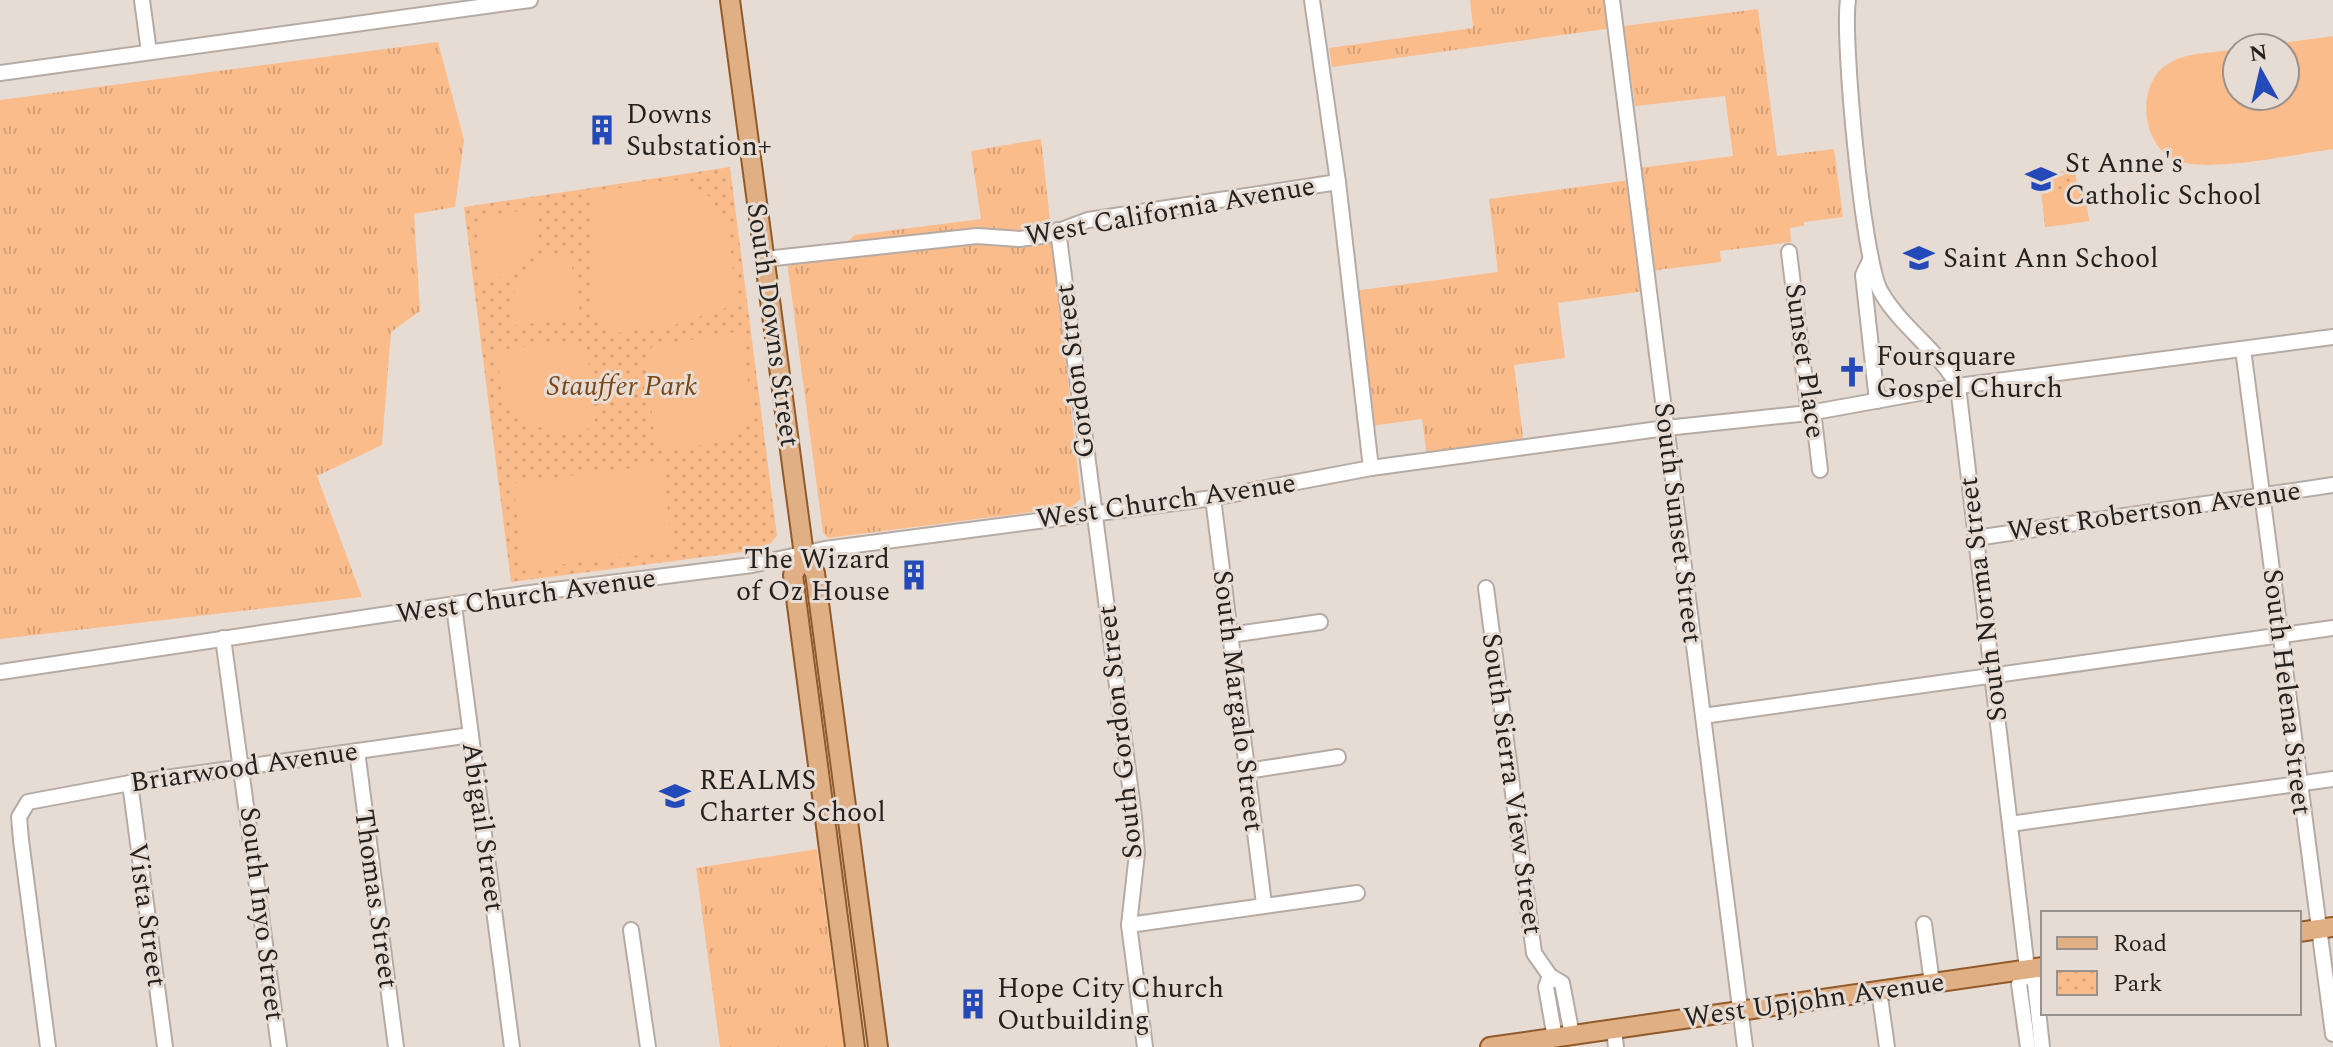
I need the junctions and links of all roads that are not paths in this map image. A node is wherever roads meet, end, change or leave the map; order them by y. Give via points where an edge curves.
1 (142, 0) edge
2 (530, 0) edge
3 (730, 0) edge
4 (1312, 0) edge
5 (1612, 0) edge
6 (1848, 0) edge
7 (439, 6) edge
8 (149, 52) junction
9 (0, 73) edge
10 (1338, 182) junction
11 (1058, 230) junction
12 (1789, 252) dead end
13 (1871, 258) junction
14 (765, 259) junction
15 (2333, 337) edge
16 (2243, 349) junction
17 (1958, 386) junction
18 (1877, 401) junction
19 (1809, 413) junction
20 (1666, 428) junction
21 (1371, 468) junction
22 (1820, 470) dead end
23 (2333, 485) edge
24 (2262, 495) junction
25 (1213, 498) junction
26 (1094, 512) junction
27 (1976, 538) junction
28 (804, 555) junction
29 (1486, 588) dead end
30 (454, 606) junction
31 (1320, 622) dead end
32 (2333, 628) edge
33 (1230, 635) junction
34 (2280, 636) junction
35 (223, 638) junction
36 (0, 672) edge
37 (1992, 676) junction
38 (1703, 716) junction
39 (471, 735) junction
40 (357, 751) junction
41 (1338, 757) dead end
42 (243, 768) junction
43 (1247, 771) junction
44 (2333, 779) edge
45 (130, 783) junction
46 (2299, 784) junction
47 (2010, 824) junction
48 (1357, 893) dead end
49 (1264, 904) junction
50 (1924, 924) dead end
51 (1129, 925) junction
52 (2317, 929) edge
53 (631, 930) dead end
54 (2035, 968) edge
55 (1932, 983) junction
56 (1879, 990) junction
57 (1740, 1010) junction
58 (2333, 1034) edge
59 (1564, 1036) junction
60 (1615, 1038) edge
61 (48, 1047) edge
62 (165, 1047) edge
63 (279, 1047) edge
64 (396, 1047) edge
65 (512, 1047) edge
66 (648, 1047) edge
67 (855, 1047) edge
68 (878, 1047) edge
69 (1145, 1047) edge
70 (1490, 1047) edge
71 (1745, 1047) edge
72 (1887, 1047) edge
73 (2028, 1047) edge
74 (2042, 1047) edge

1 - 8 street
2 - 7 street
3 - 14 main road, South Downs Street
4 - 10 street
5 - 20 street, South Sunset Street
6 - 13 street, South Norma Street via 1848,76
7 - 8 street
8 - 9 street
10 - 11 street, West California Avenue via 1088,220
10 - 21 street
11 - 14 street, West California Avenue via 1020,239 977,236
11 - 26 street, Gordon Street
12 - 19 street, Sunset Place
13 - 17 street, South Norma Street via 1879,289
13 - 18 street, South Norma Street via 1863,275
14 - 28 main road, South Downs Street
15 - 16 street, West Church Avenue
16 - 17 street, West Church Avenue
16 - 24 street, South Helena Street
17 - 18 street, West Church Avenue
17 - 27 street, South Norma Street
18 - 19 street, West Church Avenue
19 - 20 street, West Church Avenue
19 - 22 street, Sunset Place
20 - 21 street, West Church Avenue
20 - 38 street, South Sunset Street
21 - 25 street, West Church Avenue
23 - 24 street, West Robertson Avenue
24 - 27 street, West Robertson Avenue
24 - 34 street, South Helena Street
25 - 26 street, West Church Avenue
25 - 33 street, South Margalo Street
26 - 28 street, West Church Avenue
26 - 51 street, South Gordon Street via 1137,853
27 - 37 street, South Norma Street
28 - 30 street, West Church Avenue
28 - 67 main road, South Downs Street via 793,575
28 - 68 main road, South Downs Street via 815,573
29 - 59 street, South Sierra View Street via 1534,953 1550,976 1546,987
30 - 35 street, West Church Avenue
30 - 39 street, Abigail Street
31 - 33 street
32 - 34 street
33 - 43 street, South Margalo Street
34 - 37 street
34 - 46 street, South Helena Street
35 - 36 street, West Church Avenue
35 - 42 street, South Inyo Street
37 - 38 street
37 - 47 street, South Norma Street
38 - 57 street, South Sunset Street
39 - 40 street, Briarwood Avenue
39 - 65 street, Abigail Street
40 - 42 street, Briarwood Avenue
40 - 64 street, Thomas Street
41 - 43 street
42 - 45 street, Briarwood Avenue
42 - 63 street, South Inyo Street
43 - 49 street, South Margalo Street
44 - 46 street
45 - 61 street, Briarwood Avenue via 28,802 22,808 21,840
45 - 62 street, Vista Street
46 - 47 street
46 - 52 street, South Helena Street
47 - 54 street, South Norma Street
48 - 49 street
49 - 51 street
50 - 55 street
51 - 69 street, South Gordon Street
52 - 58 street, South Helena Street
53 - 66 street
54 - 55 main road, West Upjohn Avenue
54 - 73 street, South Norma Street via 2019,984
54 - 74 street, South Norma Street
55 - 56 main road, West Upjohn Avenue
56 - 57 main road, West Upjohn Avenue
56 - 72 street
57 - 60 main road, West Upjohn Avenue
57 - 71 street, South Sunset Street
59 - 60 main road, West Upjohn Avenue
59 - 70 main road, West Upjohn Avenue

